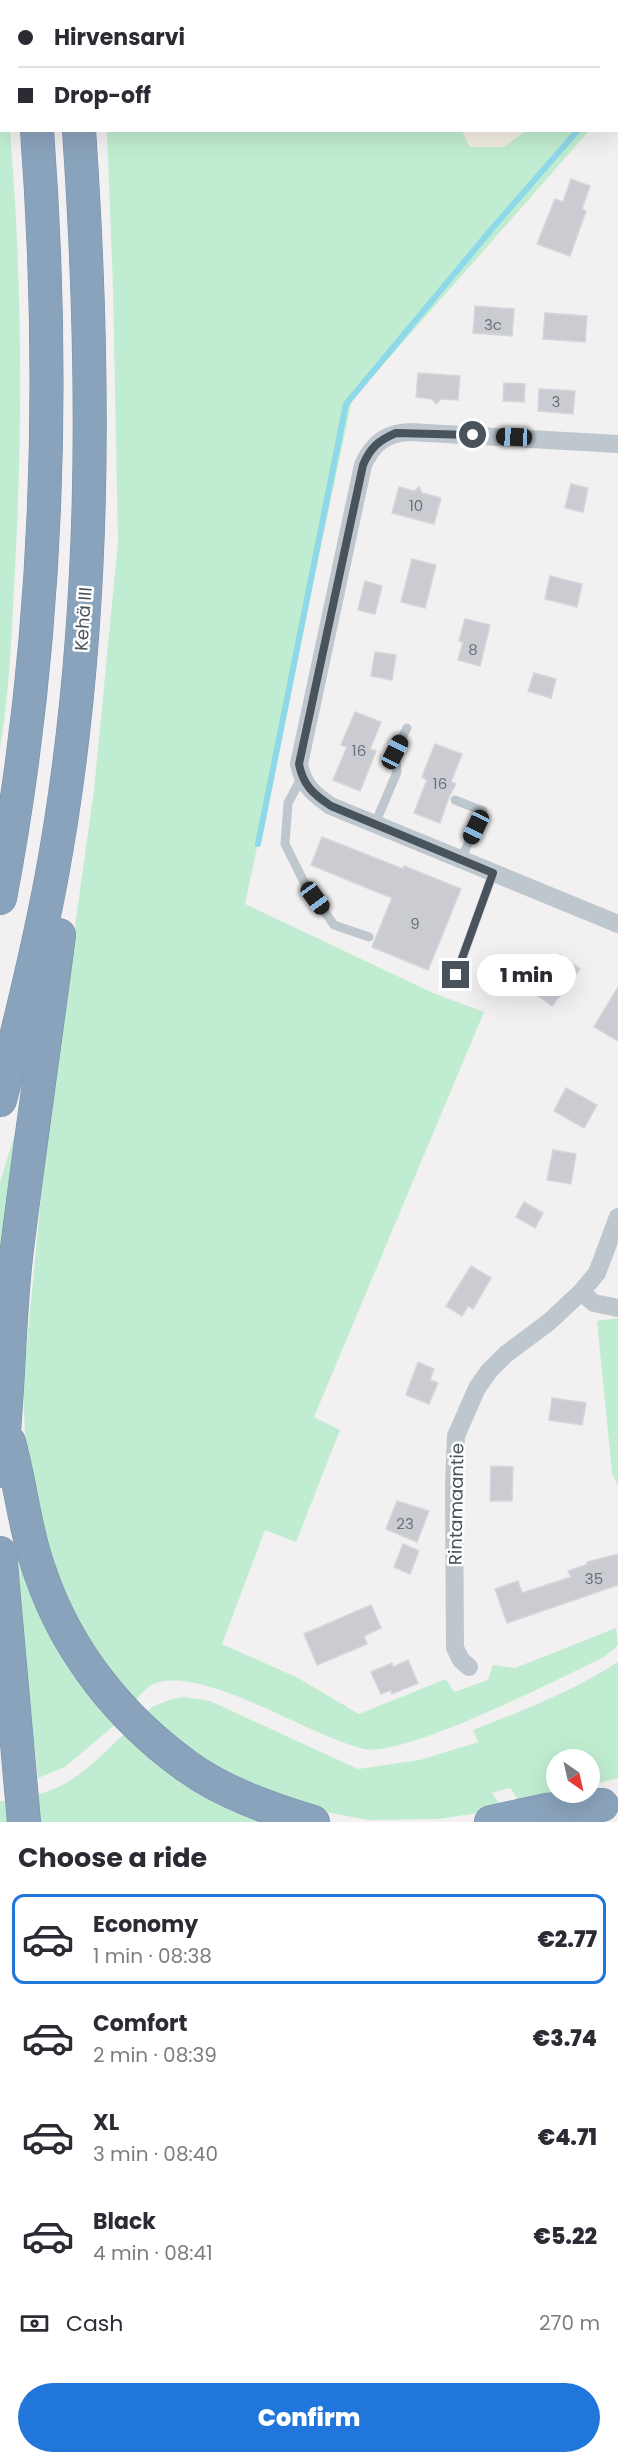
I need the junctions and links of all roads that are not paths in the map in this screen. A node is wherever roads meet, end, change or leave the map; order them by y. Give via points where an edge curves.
1 (38, 132) edge
2 (79, 132) edge
3 (618, 444) edge
4 (407, 728) dead end
5 (302, 777) junction
6 (65, 790) junction
7 (455, 800) dead end
8 (375, 824) junction
9 (461, 859) junction
10 (493, 873) junction
11 (0, 898) edge
12 (618, 924) edge
13 (369, 937) dead end
14 (456, 975) dead end
15 (0, 1100) edge
16 (618, 1217) edge
17 (581, 1292) junction
18 (618, 1308) edge
19 (6, 1427) junction
20 (0, 1471) edge
21 (0, 1553) edge
22 (469, 1667) dead end
23 (610, 1803) edge
24 (24, 1822) edge
25 (313, 1822) edge
26 (491, 1822) edge
27 (546, 1822) edge

1 - 11 highway via 46,328 39,599 28,720
2 - 6 highway, Kehä III via 91,445 85,599
3 - 5 street via 410,432 384,437 369,451 299,764
4 - 8 lane via 395,752 397,772
5 - 8 street via 313,794 331,806
5 - 13 lane via 288,803 285,844 304,884 334,925
6 - 15 highway, Kehä III via 49,891
6 - 19 highway via 66,879 16,1257
7 - 9 lane via 483,812
8 - 9 street
9 - 10 street
10 - 12 street
10 - 14 lane
16 - 17 street, Rintamaantie via 597,1274
17 - 18 street via 594,1303
17 - 22 street, Rintamaantie via 489,1371 477,1388 456,1436 455,1648
19 - 20 highway
19 - 25 highway via 28,1535 52,1604 83,1661 108,1693 157,1742 190,1768 274,1809
21 - 24 highway
23 - 26 highway via 546,1810
23 - 27 highway

